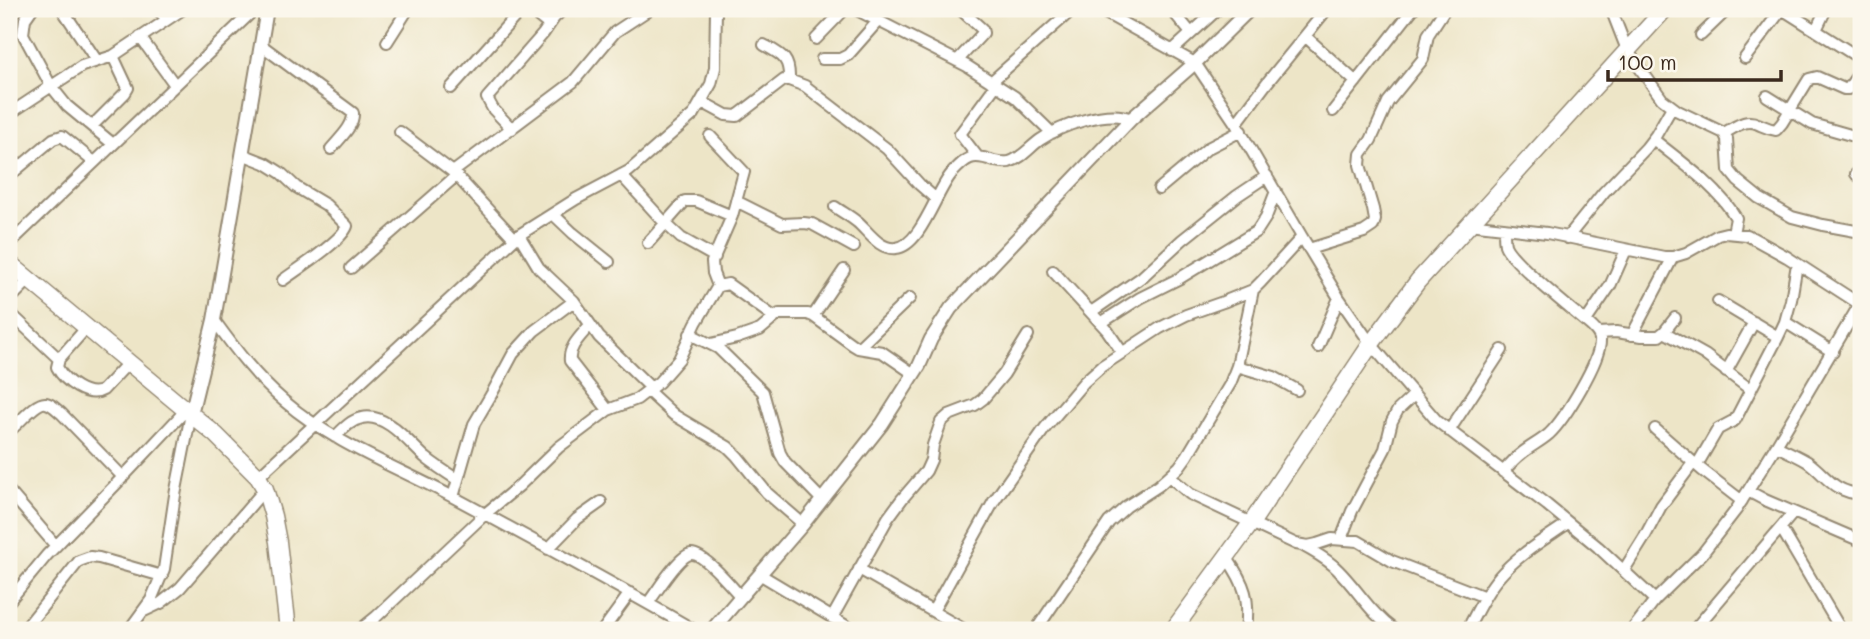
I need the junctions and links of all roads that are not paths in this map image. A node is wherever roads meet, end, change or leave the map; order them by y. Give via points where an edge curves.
1 (32, 9) edge
2 (62, 9) edge
3 (157, 9) edge
4 (183, 9) edge
5 (255, 9) edge
6 (267, 9) edge
7 (408, 9) edge
8 (522, 9) edge
9 (529, 9) edge
10 (564, 9) edge
11 (650, 9) edge
12 (716, 9) edge
13 (845, 9) edge
14 (855, 9) edge
15 (961, 9) edge
16 (1073, 9) edge
17 (1098, 9) edge
18 (1171, 9) edge
19 (1218, 9) edge
20 (1250, 9) edge
21 (1327, 9) edge
22 (1413, 9) edge
23 (1445, 9) edge
24 (1611, 9) edge
25 (1665, 9) edge
26 (1728, 9) edge
27 (1782, 9) edge
28 (1826, 9) edge
29 (630, 14) edge
30 (167, 19) junction
31 (878, 21) junction
32 (549, 25) junction
33 (1816, 30) junction
34 (1191, 33) junction
35 (1701, 34) dead end
36 (1305, 36) junction
37 (140, 37) junction
38 (816, 38) dead end
39 (387, 42) dead end
40 (261, 45) junction
41 (764, 45) dead end
42 (1627, 50) junction
43 (1172, 51) junction
44 (113, 57) junction
45 (1745, 58) dead end
46 (822, 59) dead end
47 (1861, 59) edge
48 (97, 61) junction
49 (957, 61) junction
50 (1195, 63) junction
51 (1861, 69) edge
52 (789, 80) junction
53 (1356, 82) junction
54 (994, 83) junction
55 (51, 86) junction
56 (175, 86) junction
57 (451, 88) dead end
58 (1767, 96) dead end
59 (702, 102) junction
60 (1672, 107) junction
61 (1789, 109) junction
62 (1333, 111) dead end
63 (9, 114) edge
64 (1131, 119) junction
65 (92, 126) junction
66 (1239, 127) junction
67 (512, 129) junction
68 (400, 132) dead end
69 (1052, 133) junction
70 (1724, 133) junction
71 (710, 136) dead end
72 (1861, 138) edge
73 (1653, 139) junction
74 (113, 144) junction
75 (331, 149) dead end
76 (242, 154) junction
77 (977, 156) junction
78 (94, 163) junction
79 (455, 174) junction
80 (621, 175) junction
81 (9, 176) edge
82 (1267, 176) junction
83 (1159, 189) dead end
84 (1276, 191) junction
85 (936, 199) junction
86 (736, 201) junction
87 (835, 206) dead end
88 (553, 214) junction
89 (732, 216) junction
90 (664, 223) junction
91 (1469, 224) junction
92 (1504, 228) junction
93 (1861, 232) edge
94 (1732, 233) junction
95 (517, 237) junction
96 (1302, 237) junction
97 (1567, 238) junction
98 (648, 243) dead end
99 (9, 244) edge
100 (854, 247) dead end
101 (1309, 249) junction
102 (1626, 250) junction
103 (715, 257) junction
104 (1673, 257) junction
105 (609, 262) dead end
106 (9, 263) edge
107 (1797, 264) junction
108 (351, 268) dead end
109 (844, 270) dead end
110 (1053, 271) dead end
111 (29, 279) junction
112 (283, 280) dead end
113 (718, 286) junction
114 (1253, 290) junction
115 (909, 298) dead end
116 (1339, 298) junction
117 (9, 300) edge
118 (1718, 300) dead end
119 (574, 301) junction
120 (1861, 304) edge
121 (9, 312) edge
122 (1091, 312) junction
123 (813, 316) junction
124 (774, 317) junction
125 (1675, 317) dead end
126 (214, 320) junction
127 (1586, 321) junction
128 (1754, 322) junction
129 (1785, 322) junction
130 (1101, 323) junction
131 (590, 326) junction
132 (87, 327) junction
133 (1664, 332) junction
134 (1598, 333) junction
135 (690, 334) junction
136 (1028, 335) dead end
137 (1632, 335) junction
138 (1778, 337) junction
139 (711, 344) junction
140 (1371, 344) junction
141 (1318, 346) dead end
142 (858, 348) junction
143 (1502, 350) dead end
144 (1122, 352) junction
145 (1833, 352) junction
146 (60, 359) junction
147 (129, 362) junction
148 (1237, 366) junction
149 (1726, 372) junction
150 (914, 374) junction
151 (650, 390) junction
152 (1297, 390) dead end
153 (1751, 390) junction
154 (1414, 395) junction
155 (608, 410) junction
156 (188, 412) junction
157 (315, 424) junction
158 (1655, 429) dead end
159 (9, 431) edge
160 (1449, 431) junction
161 (335, 437) junction
162 (1776, 446) junction
163 (1695, 464) junction
164 (1503, 472) junction
165 (1169, 476) junction
166 (123, 477) junction
167 (458, 480) junction
168 (261, 483) junction
169 (9, 491) edge
170 (1861, 494) edge
171 (1745, 496) junction
172 (453, 497) junction
173 (822, 500) junction
174 (601, 502) dead end
175 (1793, 513) junction
176 (485, 514) junction
177 (1252, 522) junction
178 (1568, 523) junction
179 (803, 524) junction
180 (1781, 528) junction
181 (1341, 539) junction
182 (1861, 541) edge
183 (1302, 545) junction
184 (56, 546) junction
185 (548, 549) junction
186 (1227, 558) junction
187 (859, 569) junction
188 (1624, 570) junction
189 (761, 575) junction
190 (162, 576) junction
191 (629, 593) junction
192 (741, 597) junction
193 (1485, 597) junction
194 (1655, 600) junction
195 (9, 601) edge
196 (648, 603) junction
197 (933, 611) junction
198 (142, 612) junction
199 (832, 618) junction
200 (24, 630) edge
201 (129, 630) edge
202 (288, 630) edge
203 (360, 630) edge
204 (603, 630) edge
205 (694, 630) edge
206 (712, 630) edge
207 (853, 630) edge
208 (965, 630) edge
209 (1036, 630) edge
210 (1173, 630) edge
211 (1246, 630) edge
212 (1394, 630) edge
213 (1467, 630) edge
214 (1632, 630) edge
215 (1694, 630) edge
216 (1841, 630) edge

1 - 55 street via 23,34
2 - 48 street
3 - 30 street
4 - 30 street
5 - 56 street
6 - 40 street
7 - 39 street
8 - 57 street
9 - 32 street
10 - 32 street
11 - 29 street
12 - 59 street via 715,68
13 - 38 street
14 - 31 street
15 - 49 street via 983,33
16 - 54 street
17 - 43 street
18 - 34 street
19 - 34 street
20 - 50 street
21 - 36 street
22 - 53 street
23 - 101 street via 1428,36 1423,59 1388,102 1361,154 1373,226
24 - 42 street
25 - 42 main road
26 - 35 street
27 - 33 street
27 - 45 street
28 - 33 street
29 - 67 street via 573,82
30 - 37 street
31 - 46 street via 848,55
31 - 49 street
32 - 67 street via 487,99
33 - 47 street
34 - 43 street
36 - 53 street
36 - 66 street
37 - 44 street
37 - 56 street
40 - 75 street via 353,113 352,122
40 - 76 street
41 - 52 street via 785,59
42 - 60 street
42 - 91 main road
43 - 50 street
44 - 48 street
44 - 65 street via 128,88
48 - 55 street
49 - 54 street
50 - 64 street
50 - 66 street
51 - 61 street via 1848,89 1812,77
52 - 59 street via 737,116
52 - 85 street via 805,86 876,140
53 - 62 street
54 - 69 street via 1016,97
54 - 77 street via 960,134
55 - 63 street
55 - 65 street
56 - 74 street
58 - 61 street
59 - 80 street via 694,114
60 - 70 street
60 - 73 street
61 - 70 street via 1776,130 1750,121
61 - 72 street via 1812,124
64 - 69 street via 1108,115
64 - 150 street via 951,308
65 - 74 street
66 - 82 street
66 - 83 street
67 - 79 street
68 - 79 street
69 - 77 street via 1011,162
70 - 93 street via 1729,170 1759,198 1792,217
71 - 86 street via 744,172
73 - 94 street via 1732,211
73 - 97 street
74 - 78 street
76 - 112 street via 281,173 347,226 344,234
76 - 126 street
77 - 85 street via 951,174
78 - 81 street via 62,136
78 - 99 street
79 - 95 street
79 - 108 street
80 - 88 street
80 - 90 street
82 - 84 street
82 - 122 street
84 - 96 street
84 - 130 street via 1257,230
85 - 87 street via 916,236 894,248 880,244
86 - 89 street
86 - 100 street via 782,224 812,225
88 - 95 street
88 - 105 street
89 - 90 street via 689,200
89 - 103 street
90 - 98 street
90 - 103 street
91 - 92 street
91 - 140 main road
92 - 97 street
92 - 127 street via 1505,244 1513,256
94 - 104 street
94 - 107 street via 1747,235
95 - 119 street via 539,268
95 - 157 street
96 - 101 street
96 - 114 street
97 - 102 street
101 - 116 street
102 - 104 street
102 - 127 street via 1610,286
103 - 113 street via 712,268
104 - 137 street
106 - 111 main road
107 - 120 street
107 - 129 street
109 - 123 street
110 - 122 street
111 - 117 street
111 - 132 main road
113 - 124 street via 728,284
113 - 135 street
114 - 144 street via 1186,315
114 - 148 street
115 - 142 street
116 - 140 street
116 - 141 street
118 - 128 street
119 - 131 street
119 - 167 street via 525,338 513,354 474,425
120 - 145 street
121 - 146 street
122 - 130 street
123 - 124 street via 788,313
123 - 142 street
124 - 139 street via 751,334
125 - 133 street
126 - 156 street
126 - 157 street via 259,377
127 - 134 street
128 - 138 street
128 - 149 street
129 - 138 street
129 - 145 street
130 - 144 street
131 - 151 street
131 - 155 street via 568,356
132 - 146 street
132 - 147 main road
133 - 137 street via 1659,336
133 - 149 street
134 - 137 street
134 - 164 street via 1599,348 1589,373 1566,413 1548,435
135 - 139 street
135 - 151 street via 680,359
136 - 187 street via 995,388 975,405 941,422 926,471 888,518
138 - 153 street
139 - 173 street via 763,392 785,463
140 - 154 street
140 - 177 main road
142 - 150 street via 882,352
143 - 160 street
144 - 197 street via 1084,382 1045,428 994,501
145 - 162 street
146 - 147 street via 60,372 93,394 103,390
147 - 156 main road
148 - 152 street via 1274,377
148 - 165 street via 1187,456
149 - 153 street
150 - 173 street via 882,424
151 - 155 street
151 - 179 street via 674,415 728,447 767,493
153 - 163 street via 1735,420 1717,429
154 - 160 street
154 - 181 street via 1398,410 1385,449
155 - 176 street
156 - 166 street
156 - 168 main road
156 - 190 street
157 - 161 street
157 - 168 street
158 - 163 street
159 - 166 street via 36,407 50,404
160 - 164 street
161 - 167 street via 360,418 377,418
161 - 172 street
162 - 170 street via 1810,464 1839,489
162 - 171 street
163 - 171 street
163 - 188 street via 1661,506
164 - 178 street
165 - 177 street via 1190,494
165 - 209 street via 1109,522
166 - 184 street
167 - 172 street
168 - 198 street via 186,582
168 - 202 main road via 278,542
169 - 184 street
171 - 175 street
171 - 194 street via 1702,554
172 - 176 street
173 - 179 street
174 - 185 street via 576,519
175 - 180 street
175 - 182 street
176 - 185 street
176 - 203 street
177 - 183 street
177 - 186 main road
178 - 188 street
178 - 193 street via 1507,568
179 - 189 street
180 - 215 street
180 - 216 street
181 - 183 street
181 - 193 street via 1358,541 1392,561
183 - 212 street via 1336,567 1375,615
184 - 195 street
185 - 191 street
186 - 210 main road
186 - 211 street via 1248,602
187 - 197 street
187 - 199 street
188 - 194 street
189 - 192 street
189 - 199 street
190 - 198 street
190 - 200 street via 85,558
191 - 196 street
191 - 204 street
192 - 196 street via 705,560 688,554
192 - 206 street
193 - 213 street
194 - 214 street
196 - 205 street
197 - 208 street
198 - 201 street
199 - 207 street

